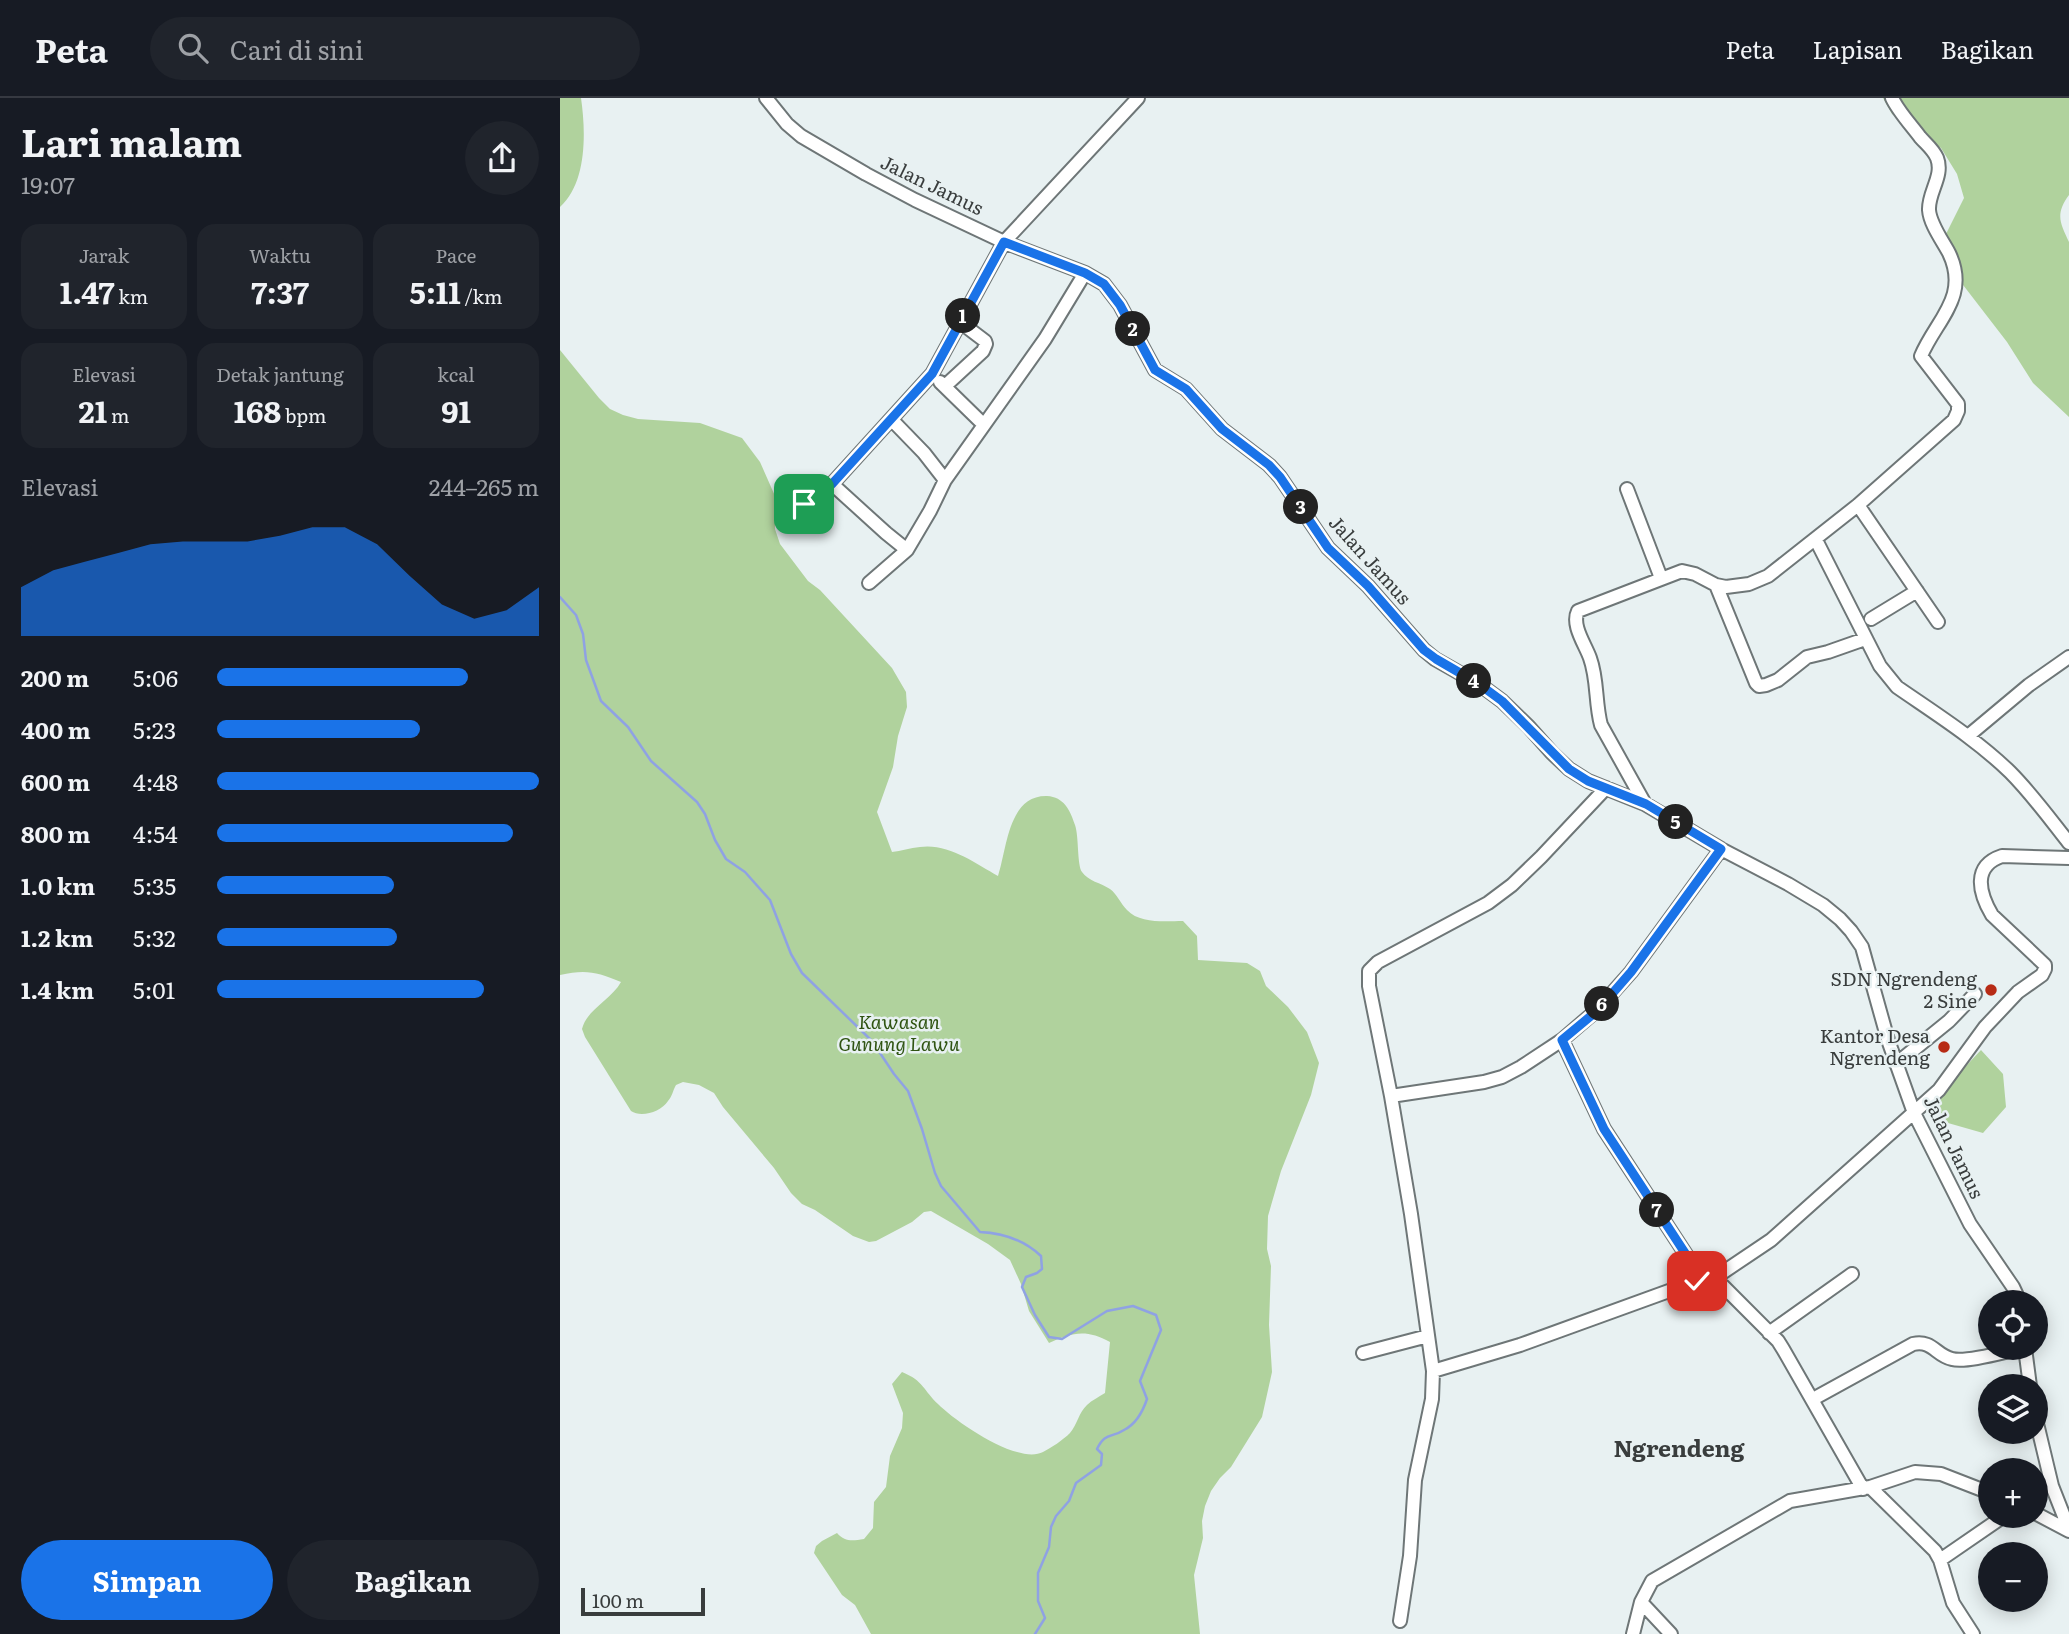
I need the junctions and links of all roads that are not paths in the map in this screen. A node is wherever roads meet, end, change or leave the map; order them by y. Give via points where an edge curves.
1 (766, 98) edge
2 (1138, 98) edge
3 (1892, 98) edge
4 (1004, 242) junction
5 (1085, 273) junction
6 (960, 322) junction
7 (932, 374) junction
8 (945, 386) junction
9 (891, 419) junction
10 (983, 424) junction
11 (945, 480) junction
12 (832, 484) junction
13 (1627, 489) dead end
14 (804, 504) dead end
15 (1858, 505) junction
16 (1816, 540) junction
17 (907, 550) junction
18 (1661, 578) junction
19 (869, 583) dead end
20 (1716, 584) junction
21 (1917, 591) junction
22 (1871, 619) dead end
23 (1938, 622) dead end
24 (1865, 639) junction
25 (2069, 657) edge
26 (1968, 736) junction
27 (1606, 788) junction
28 (1646, 804) junction
29 (2069, 843) edge
30 (1721, 849) junction
31 (2069, 858) edge
32 (1975, 994) dead end
33 (1562, 1040) junction
34 (1896, 1064) junction
35 (1391, 1096) junction
36 (1914, 1113) junction
37 (1852, 1274) dead end
38 (1707, 1279) junction
39 (2014, 1290) edge
40 (1769, 1333) junction
41 (1428, 1336) junction
42 (1363, 1353) dead end
43 (1978, 1357) edge
44 (1433, 1371) junction
45 (1813, 1399) junction
46 (2042, 1444) edge
47 (1867, 1488) junction
48 (1978, 1488) edge
49 (2048, 1520) edge
50 (1987, 1528) edge
51 (2069, 1530) edge
52 (1940, 1560) junction
53 (1641, 1602) junction
54 (1399, 1621) dead end
55 (1633, 1634) edge
56 (1671, 1634) edge
57 (1973, 1634) edge

1 - 4 street, Jalan Jamus via 801,136 915,200
2 - 4 street
3 - 15 street via 1933,150 1939,165 1929,212 1951,257 1956,284 1945,316 1921,356 1959,407 1954,420
4 - 5 street, Jalan Jamus
4 - 6 street
5 - 10 street
5 - 27 street, Jalan Jamus via 1111,290 1155,370 1186,389 1222,429 1269,465 1328,548 1424,650 1502,701 1569,769
6 - 7 street
6 - 8 street via 986,344
7 - 8 street
7 - 9 street
8 - 10 street
9 - 11 street
9 - 12 street
10 - 11 street
11 - 17 street
12 - 14 street
12 - 17 street
13 - 18 street
15 - 16 street
15 - 21 street
16 - 20 street via 1761,580
16 - 24 street
17 - 19 street
18 - 20 street via 1688,571
18 - 28 street via 1581,608 1576,614 1593,667 1601,725
20 - 24 street via 1761,686 1778,680 1807,657
21 - 22 street
21 - 23 street
24 - 26 street via 1898,687
25 - 26 street
26 - 29 street via 2021,783
27 - 28 street, Jalan Jamus
27 - 35 street via 1512,885 1373,966 1369,986
28 - 30 street, Jalan Jamus
30 - 33 street via 1631,972 1598,1010
30 - 34 street, Jalan Jamus via 1823,905 1851,930 1868,962
31 - 36 street via 2002,856 1987,864 1981,880 1986,906 2045,969 1998,1011 1940,1090
32 - 34 street
33 - 35 street via 1502,1077
33 - 38 street via 1604,1129
34 - 36 street, Jalan Jamus
35 - 41 street
36 - 38 street via 1771,1240
36 - 39 street, Jalan Jamus via 1969,1224
37 - 40 street
38 - 40 street via 1723,1286
38 - 44 street
40 - 45 street
41 - 42 street
41 - 44 street
43 - 45 street via 1952,1359 1922,1342 1913,1344
44 - 54 street
45 - 47 street
46 - 51 street
47 - 48 street via 1928,1472
47 - 52 street
47 - 53 street via 1784,1503 1658,1577
49 - 51 street
50 - 52 street
52 - 57 street via 1953,1603
53 - 55 street
53 - 56 street

